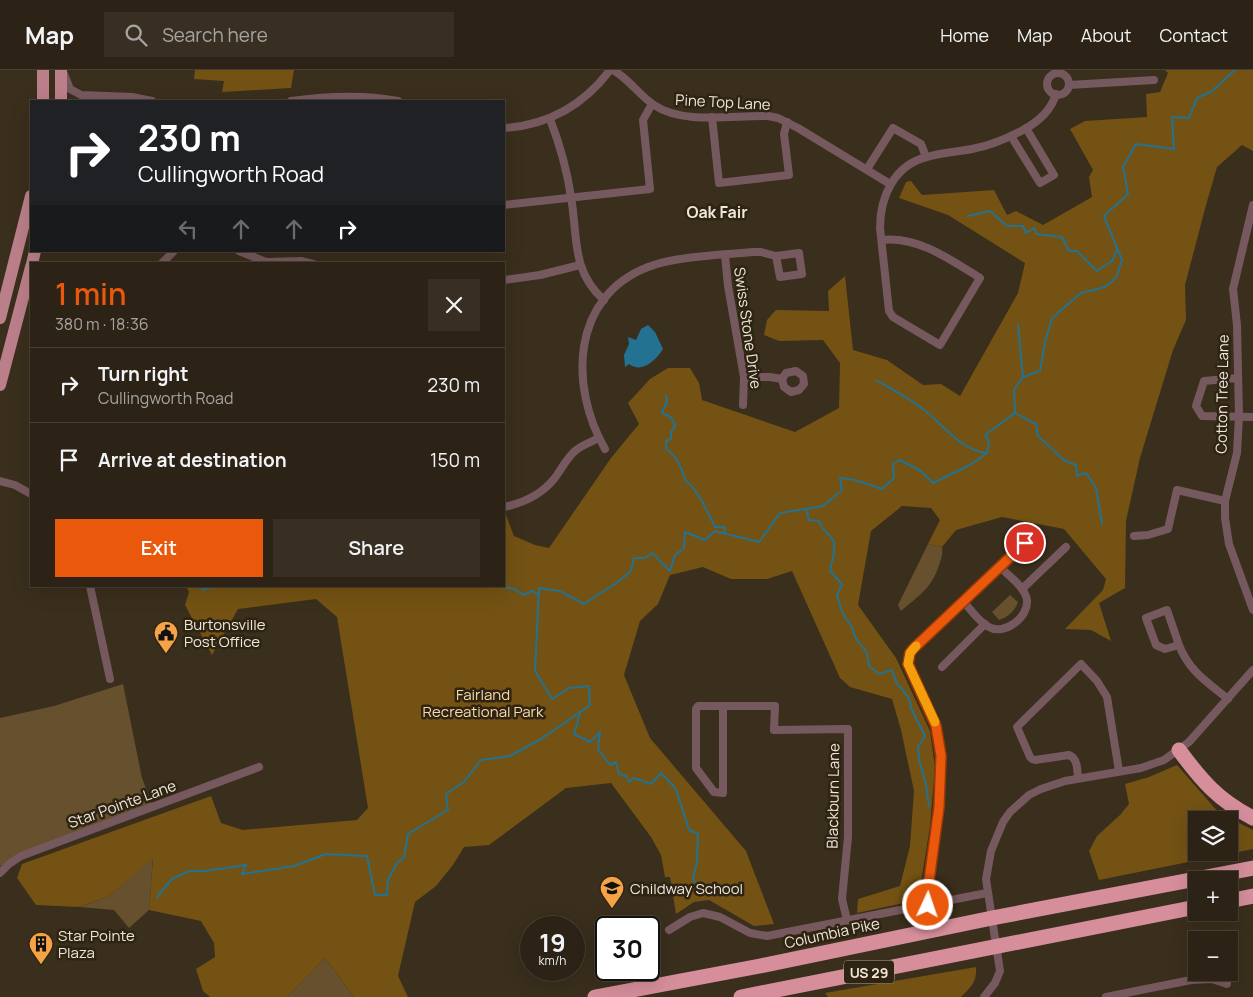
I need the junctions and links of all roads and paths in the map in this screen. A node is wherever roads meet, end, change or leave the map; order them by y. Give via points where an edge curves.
1 (43, 70) edge
2 (62, 70) edge
3 (611, 70) edge
4 (1057, 72) edge
5 (1154, 80) dead end
6 (1069, 85) junction
7 (1056, 94) junction
8 (361, 99) edge
9 (43, 100) edge
10 (61, 100) edge
11 (147, 100) edge
12 (299, 100) edge
13 (380, 100) edge
14 (652, 104) junction
15 (712, 117) junction
16 (550, 119) junction
17 (787, 122) junction
18 (505, 128) edge
19 (1026, 128) junction
20 (1011, 136) junction
21 (926, 157) junction
22 (867, 169) junction
23 (890, 184) junction
24 (572, 198) junction
25 (30, 200) edge
26 (505, 205) edge
27 (1253, 205) edge
28 (882, 240) junction
29 (173, 252) edge
30 (241, 252) edge
31 (725, 255) junction
32 (776, 256) dead end
33 (163, 262) edge
34 (266, 262) edge
35 (266, 262) edge
36 (305, 262) edge
37 (580, 265) junction
38 (30, 275) edge
39 (505, 280) edge
40 (604, 300) junction
41 (0, 318) edge
42 (744, 377) junction
43 (1238, 378) junction
44 (782, 379) dead end
45 (0, 385) edge
46 (743, 405) dead end
47 (1239, 416) junction
48 (1253, 417) edge
49 (599, 438) junction
50 (605, 448) dead end
51 (0, 481) edge
52 (30, 494) edge
53 (1225, 502) junction
54 (505, 507) edge
55 (1037, 530) dead end
56 (1134, 536) dead end
57 (1066, 547) dead end
58 (1000, 567) junction
59 (90, 587) edge
60 (1022, 589) junction
61 (964, 602) junction
62 (1253, 610) edge
63 (985, 624) junction
64 (1179, 645) junction
65 (942, 667) dead end
66 (1253, 670) edge
67 (110, 679) dead end
68 (1228, 699) junction
69 (723, 706) junction
70 (1179, 750) junction
71 (259, 767) dead end
72 (1119, 771) junction
73 (1078, 778) junction
74 (1253, 818) edge
75 (1253, 868) edge
76 (0, 873) edge
77 (987, 893) junction
78 (1253, 896) edge
79 (1238, 899) edge
80 (928, 905) junction
81 (1188, 909) edge
82 (992, 918) junction
83 (847, 920) junction
84 (669, 930) dead end
85 (996, 946) junction
86 (1226, 984) dead end
87 (595, 997) edge
88 (741, 997) edge
89 (984, 997) edge
90 (1106, 997) edge

1 - 9 main road
2 - 10 main road
2 - 11 street via 70,89 81,95
3 - 14 street, Pine Top Lane via 625,78
3 - 16 street via 585,97
4 - 6 street via 1066,76
4 - 7 street via 1047,84
5 - 6 street
6 - 7 street via 1065,92
7 - 19 street via 1044,115
8 - 12 street via 333,96
8 - 13 street
14 - 15 street, Pine Top Lane via 672,114
14 - 24 street via 643,120 650,189
15 - 17 street, Pine Top Lane via 768,116
15 - 17 street via 719,183 789,176 784,134
16 - 18 street
16 - 24 street via 563,153
17 - 22 street, Pine Top Lane
19 - 20 street
19 - 20 street via 1054,175 1040,184
20 - 21 street via 976,149
21 - 22 street via 920,144 893,128
21 - 23 street via 908,166
22 - 23 street, Pine Top Lane
23 - 28 street via 880,216
24 - 26 street
24 - 37 street
25 - 41 main road
27 - 43 street, Cotton Tree Lane via 1233,289
28 - 28 street via 891,315 940,345 980,278 909,241
29 - 33 street
30 - 34 street
31 - 32 street via 761,252
31 - 40 street via 649,267 625,280
31 - 42 street, Swiss Stone Drive
35 - 36 street
37 - 39 street
37 - 40 street via 589,284
38 - 45 main road
40 - 49 street via 587,331 581,367 584,392
42 - 44 street
42 - 46 street, Swiss Stone Drive
43 - 47 street, Cotton Tree Lane
43 - 47 street via 1204,381 1196,406 1202,416
47 - 48 street
47 - 53 street, Cotton Tree Lane via 1236,454
49 - 50 street
49 - 54 street via 576,451 540,492
51 - 52 street
53 - 56 street via 1177,490 1168,529
53 - 62 street, Cotton Tree Lane via 1229,544
55 - 58 street
57 - 60 street
58 - 60 street
58 - 61 street
59 - 67 street
60 - 63 street via 1027,601 1022,616 1007,628 994,629
61 - 63 street
61 - 80 street via 913,649 909,658 910,670 936,726 941,756
63 - 65 street
64 - 64 street via 1166,649 1156,646 1146,618 1167,610
64 - 68 street via 1192,669
66 - 68 street
68 - 70 street
69 - 69 street, Blackburn Lane via 723,793 714,792 696,768 696,709 698,706
69 - 83 street, Blackburn Lane via 775,706 774,730 848,729 848,837 842,899
70 - 72 street via 1154,765
70 - 74 highway via 1216,794
71 - 76 street, Star Pointe Lane via 21,856
72 - 73 street
72 - 73 street via 1107,696 1081,664 1017,728 1030,757 1036,760 1069,755 1076,761
73 - 77 street via 1030,795 1002,822 991,851
75 - 82 highway, Columbia Pike / US 29
77 - 80 street
77 - 82 street
78 - 79 highway
80 - 83 street
81 - 85 highway, US 29
82 - 85 street
82 - 87 highway, Columbia Pike / US 29
83 - 84 street via 784,934 757,936 720,917 703,913 690,916
85 - 88 highway, US 29
85 - 89 street via 1000,970
86 - 90 street via 1212,979 1191,980

